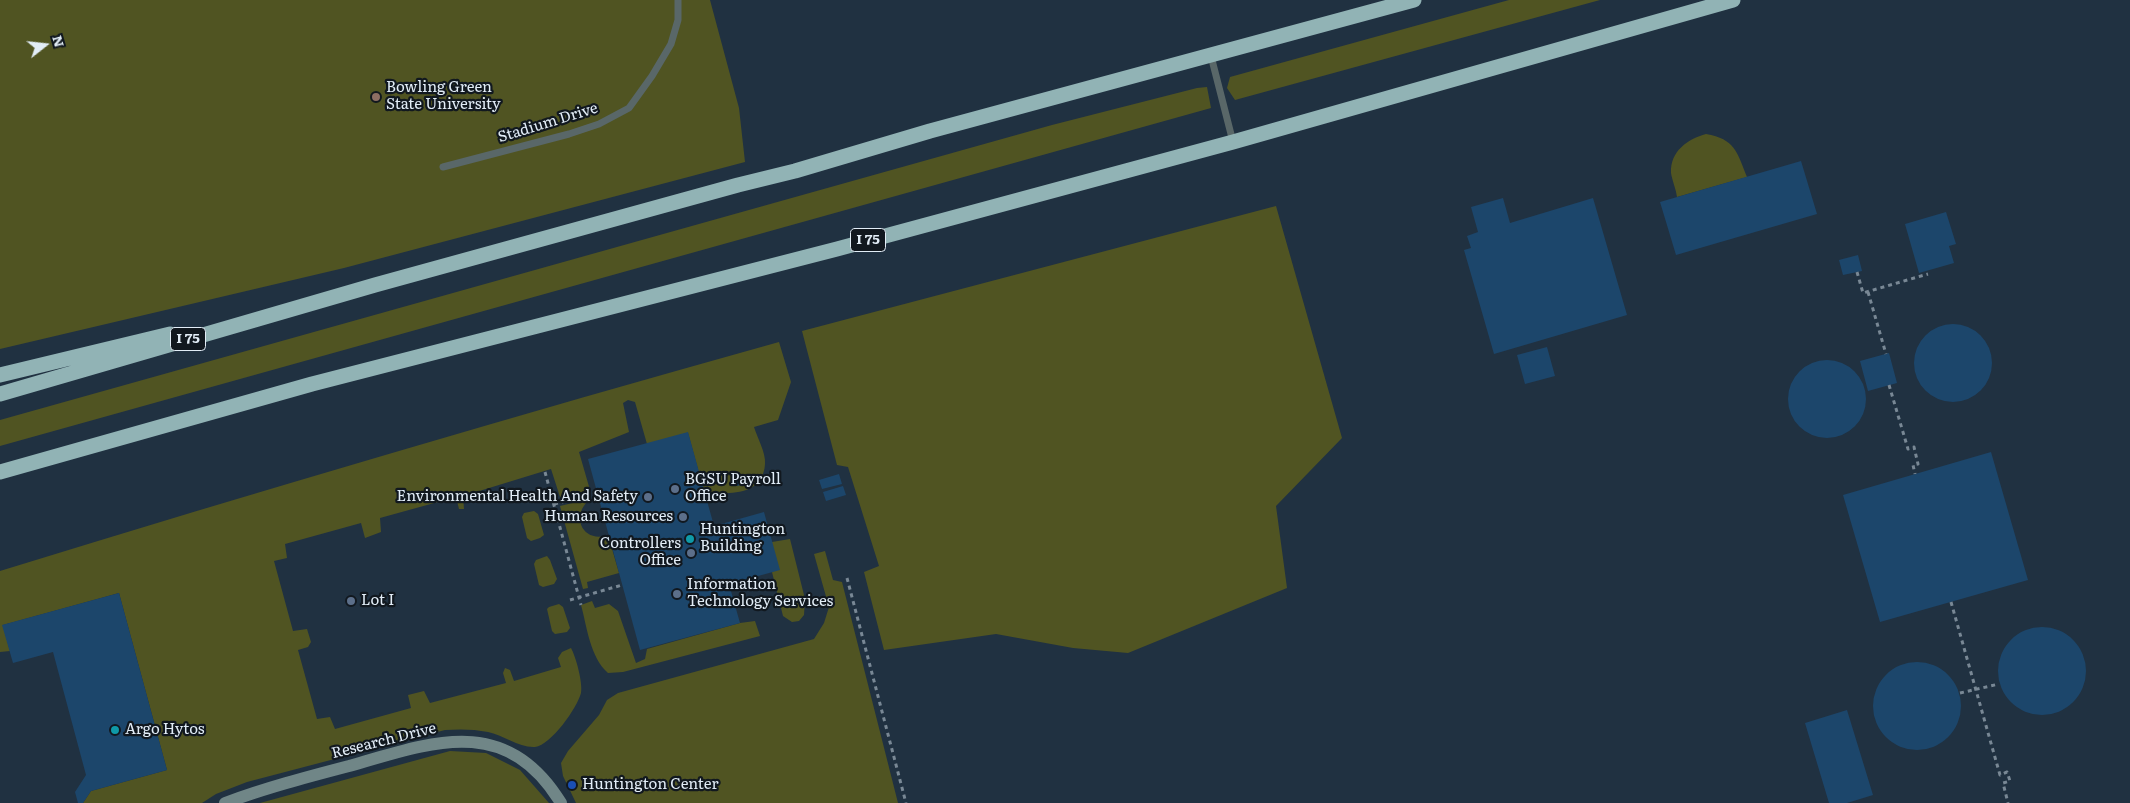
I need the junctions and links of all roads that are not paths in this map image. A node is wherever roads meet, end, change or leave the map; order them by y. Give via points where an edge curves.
1 (678, 0) edge
2 (1414, 0) edge
3 (1733, 0) edge
4 (1211, 56) junction
5 (1233, 142) junction
6 (443, 167) dead end
7 (375, 285) junction
8 (0, 375) edge
9 (0, 394) edge
10 (0, 472) edge
11 (225, 803) edge
12 (561, 803) edge

1 - 6 lane, Stadium Drive via 678,20 671,44 628,108 599,124 569,134
2 - 4 highway, I 75
3 - 5 highway, I 75
4 - 5 lane
4 - 7 highway, I 75
5 - 10 highway, I 75 via 312,384
7 - 8 highway
7 - 9 highway, I 75
11 - 12 street, Research Drive via 256,791 436,742 462,741 499,748 522,759 542,775

